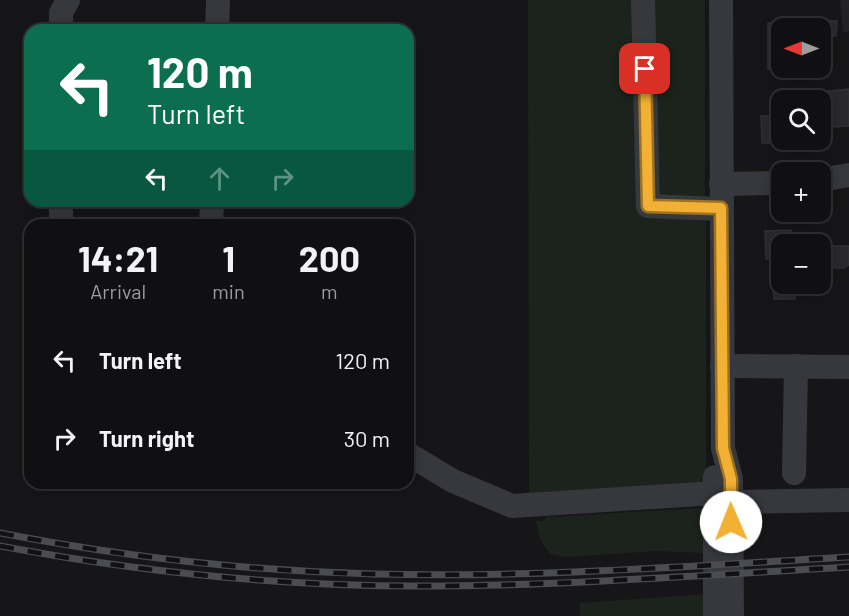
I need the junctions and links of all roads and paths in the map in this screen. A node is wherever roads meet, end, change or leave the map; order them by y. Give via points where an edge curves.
1 (68, 0) edge
2 (218, 0) edge
3 (644, 0) edge
4 (721, 0) edge
5 (61, 24) edge
6 (217, 24) edge
7 (849, 176) edge
8 (831, 178) edge
9 (771, 183) edge
10 (721, 184) junction
11 (721, 208) junction
12 (722, 366) junction
13 (796, 366) junction
14 (849, 367) edge
15 (414, 458) edge
16 (794, 474) dead end
17 (725, 496) junction
18 (849, 500) edge
19 (715, 616) edge
20 (732, 616) edge

1 - 5 street via 61,13
2 - 6 street
3 - 11 street via 648,206
4 - 10 street
7 - 8 street
9 - 10 street
10 - 11 street
11 - 12 street
12 - 13 street
12 - 17 street via 723,448 714,480
13 - 14 street
13 - 16 street
15 - 17 street via 453,481 512,506
17 - 18 street
17 - 19 street
17 - 20 street

